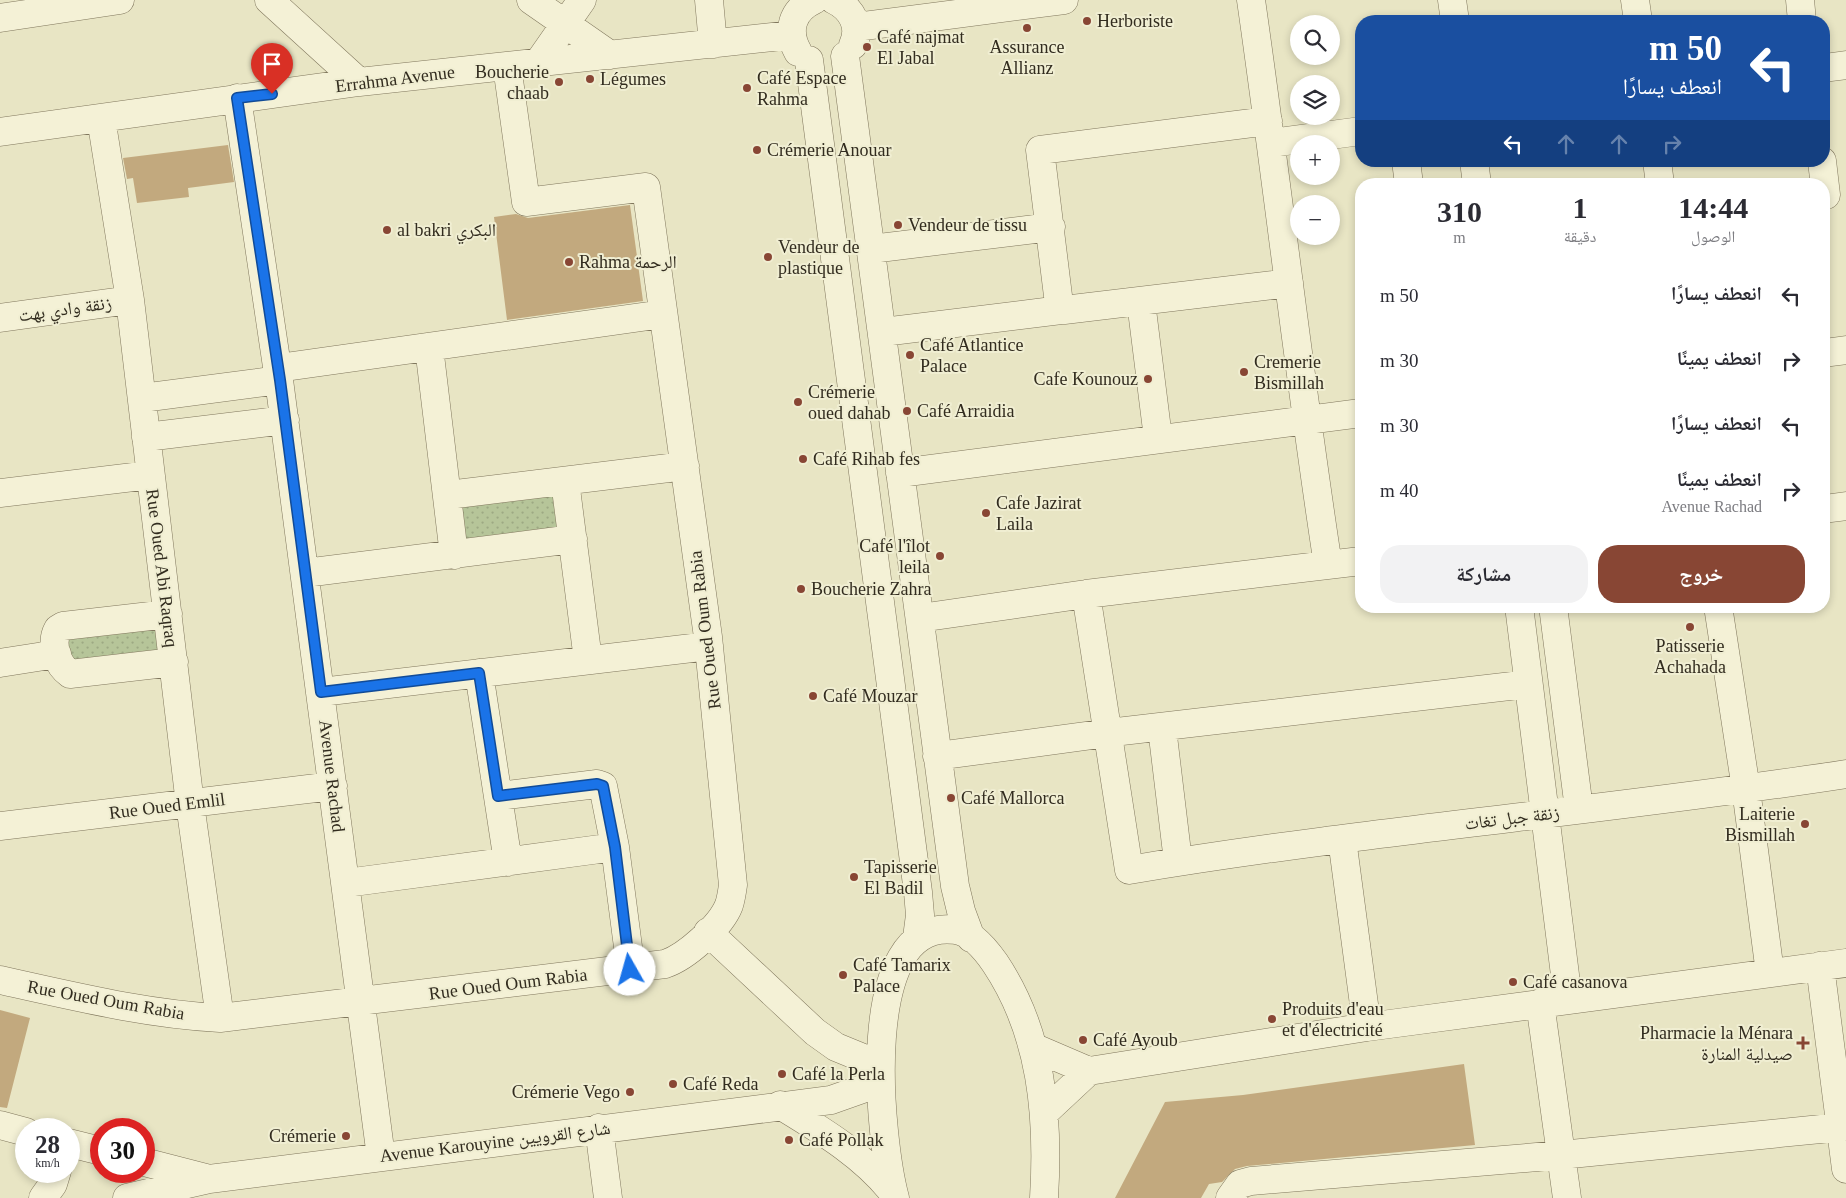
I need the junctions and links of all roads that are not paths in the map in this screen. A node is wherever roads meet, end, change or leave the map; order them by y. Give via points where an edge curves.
1 (120, 0) edge
2 (269, 0) edge
3 (531, 0) edge
4 (582, 0) edge
5 (709, 0) edge
6 (1064, 0) edge
7 (1251, 0) edge
8 (1452, 0) edge
9 (1635, 0) edge
10 (1800, 0) edge
11 (821, 1) edge
12 (1031, 2) edge
13 (1454, 15) edge
14 (1637, 15) edge
15 (1801, 15) edge
16 (0, 18) edge
17 (565, 24) junction
18 (856, 28) junction
19 (791, 35) junction
20 (713, 44) junction
21 (610, 55) junction
22 (845, 56) junction
23 (808, 60) junction
24 (538, 62) junction
25 (1846, 65) edge
26 (507, 66) junction
27 (1830, 67) edge
28 (359, 82) junction
29 (237, 98) junction
30 (101, 118) junction
31 (1355, 131) edge
32 (0, 132) edge
33 (1270, 132) junction
34 (1051, 227) junction
35 (871, 250) junction
36 (1289, 283) junction
37 (130, 300) junction
38 (1141, 302) junction
39 (1061, 310) junction
40 (664, 314) junction
41 (0, 318) edge
42 (883, 332) junction
43 (429, 347) junction
44 (1846, 350) edge
45 (1830, 352) edge
46 (279, 374) junction
47 (142, 398) junction
48 (1355, 414) edge
49 (285, 420) junction
50 (1306, 420) junction
51 (146, 437) junction
52 (1158, 438) junction
53 (685, 466) junction
54 (900, 473) junction
55 (150, 475) junction
56 (565, 481) junction
57 (0, 493) edge
58 (448, 495) junction
59 (1846, 506) edge
60 (1830, 508) edge
61 (572, 539) junction
62 (454, 555) junction
63 (1355, 562) edge
64 (1328, 565) junction
65 (305, 573) junction
66 (1086, 594) junction
67 (1519, 613) edge
68 (1554, 613) edge
69 (1719, 613) edge
70 (168, 614) junction
71 (920, 618) junction
72 (709, 646) junction
73 (57, 654) junction
74 (588, 660) junction
75 (174, 662) junction
76 (0, 663) edge
77 (479, 673) junction
78 (1528, 684) junction
79 (321, 692) junction
80 (1162, 728) junction
81 (1108, 733) junction
82 (937, 756) junction
83 (1846, 774) edge
84 (333, 786) junction
85 (1746, 789) junction
86 (498, 796) junction
87 (190, 804) junction
88 (1579, 809) junction
89 (1546, 813) junction
90 (0, 826) edge
91 (1342, 839) junction
92 (615, 847) junction
93 (508, 862) junction
94 (1178, 862) junction
95 (346, 883) junction
96 (708, 932) junction
97 (916, 938) junction
98 (971, 938) junction
99 (1833, 964) edge
100 (630, 970) junction
101 (1770, 973) junction
102 (0, 980) edge
103 (1568, 999) junction
104 (361, 1001) junction
105 (1540, 1003) junction
106 (220, 1018) junction
107 (1367, 1027) junction
108 (1034, 1047) junction
109 (880, 1071) junction
110 (1089, 1071) junction
111 (780, 1105) junction
112 (1044, 1113) junction
113 (0, 1126) edge
114 (1841, 1127) junction
115 (599, 1128) junction
116 (15, 1129) edge
117 (1561, 1155) junction
118 (381, 1157) junction
119 (155, 1165) edge
120 (1846, 1169) edge
121 (209, 1179) junction
122 (53, 1183) edge
123 (894, 1196) edge
124 (43, 1198) edge
125 (128, 1198) edge
126 (608, 1198) edge
127 (1044, 1198) edge
128 (1230, 1198) edge
129 (1567, 1198) edge

1 - 16 street
2 - 28 street
3 - 17 street
4 - 17 street
5 - 20 street
6 - 12 street
7 - 33 street
8 - 13 street
9 - 14 street
10 - 15 street
11 - 18 street via 849,10
11 - 19 street via 795,16
12 - 18 street
17 - 21 street
17 - 24 street
18 - 22 street via 855,40
19 - 20 street, Errahma Avenue
19 - 23 street via 798,52
20 - 21 street, Errahma Avenue
21 - 24 street, Errahma Avenue
22 - 23 street via 827,64
22 - 35 street
23 - 97 street via 918,892 920,915
24 - 26 street, Errahma Avenue
25 - 27 street
26 - 28 street, Errahma Avenue
26 - 40 street, Rue Oued Oum Rabia via 526,202 646,186
28 - 29 street, Errahma Avenue
29 - 30 street, Errahma Avenue
29 - 46 street, Avenue Rachad
30 - 32 street, Errahma Avenue
30 - 37 street, Rue Oued Abi Raqraq
31 - 33 street
33 - 34 street via 1040,150
33 - 36 street
34 - 35 street
34 - 39 street
35 - 42 street
36 - 38 street
36 - 50 street
37 - 41 street, زنقة وادي بهت
37 - 47 street, Rue Oued Abi Raqraq
38 - 39 street
38 - 52 street
39 - 42 street
40 - 43 street
40 - 53 street, Rue Oued Oum Rabia
42 - 54 street
43 - 46 street
43 - 58 street
44 - 45 street
46 - 47 street
46 - 49 street, Avenue Rachad
47 - 51 street, Rue Oued Abi Raqraq
48 - 50 street
49 - 51 street
49 - 65 street, Avenue Rachad
50 - 52 street
50 - 64 street
51 - 55 street, Rue Oued Abi Raqraq
52 - 54 street
53 - 56 street
53 - 72 street, Rue Oued Oum Rabia
54 - 71 street
55 - 57 street
55 - 70 street, Rue Oued Abi Raqraq
56 - 58 street
56 - 61 street
58 - 62 street
59 - 60 street
61 - 62 street
61 - 74 street
62 - 65 street
63 - 64 street
64 - 66 street
65 - 79 street, Avenue Rachad
66 - 71 street
66 - 81 street
67 - 78 street
68 - 88 street
69 - 85 street
70 - 73 street via 63,626 56,634
70 - 75 street, Rue Oued Abi Raqraq
71 - 82 street
72 - 74 street
72 - 96 street, Rue Oued Oum Rabia via 733,886 723,916
73 - 75 street via 60,665 70,674
73 - 76 street
74 - 77 street
75 - 87 street, Rue Oued Abi Raqraq
77 - 79 street
77 - 86 street
78 - 80 street
78 - 89 street
79 - 84 street, Avenue Rachad
80 - 81 street
80 - 94 street
81 - 82 street
81 - 94 street, زنقة جبل تغات via 1129,870
82 - 98 street via 955,886
83 - 85 street, زنقة جبل تغات
84 - 87 street, Rue Oued Emlil
84 - 95 street, Avenue Rachad
85 - 88 street, زنقة جبل تغات
85 - 101 street
86 - 92 street via 601,784
86 - 93 street
87 - 90 street, Rue Oued Emlil
87 - 106 street, Rue Oued Abi Raqraq
88 - 89 street, زنقة جبل تغات
89 - 91 street, زنقة جبل تغات
89 - 103 street
91 - 94 street, زنقة جبل تغات
91 - 107 street
92 - 93 street
92 - 100 street
93 - 95 street
95 - 104 street, Avenue Rachad
96 - 100 street, Rue Oued Oum Rabia via 675,961
96 - 109 street via 815,1032
97 - 98 street via 944,929 957,930
97 - 109 street via 906,948 891,986 883,1025
98 - 108 street via 987,951 1004,976
99 - 101 street
99 - 114 street
100 - 104 street, Rue Oued Oum Rabia
101 - 103 street
102 - 106 street, Rue Oued Oum Rabia via 132,1008
103 - 105 street
104 - 106 street, Rue Oued Oum Rabia
104 - 118 street, Avenue Rachad
105 - 107 street
105 - 117 street
107 - 110 street
108 - 110 street
108 - 112 street
109 - 111 street, Avenue Karouyine شارع القرويين via 865,1088 831,1100
109 - 123 street via 882,1116
110 - 112 street
111 - 115 street, Avenue Karouyine شارع القرويين
111 - 123 street via 844,1147 880,1176
112 - 127 street
113 - 116 street
114 - 117 street
114 - 120 street
115 - 118 street, Avenue Karouyine شارع القرويين
115 - 126 street
117 - 128 street via 1251,1181 1240,1184
117 - 129 street
118 - 121 street, Avenue Karouyine شارع القرويين
119 - 121 street, Avenue Karouyine شارع القرويين
121 - 125 street, Avenue Karouyine شارع القرويين
122 - 124 street

